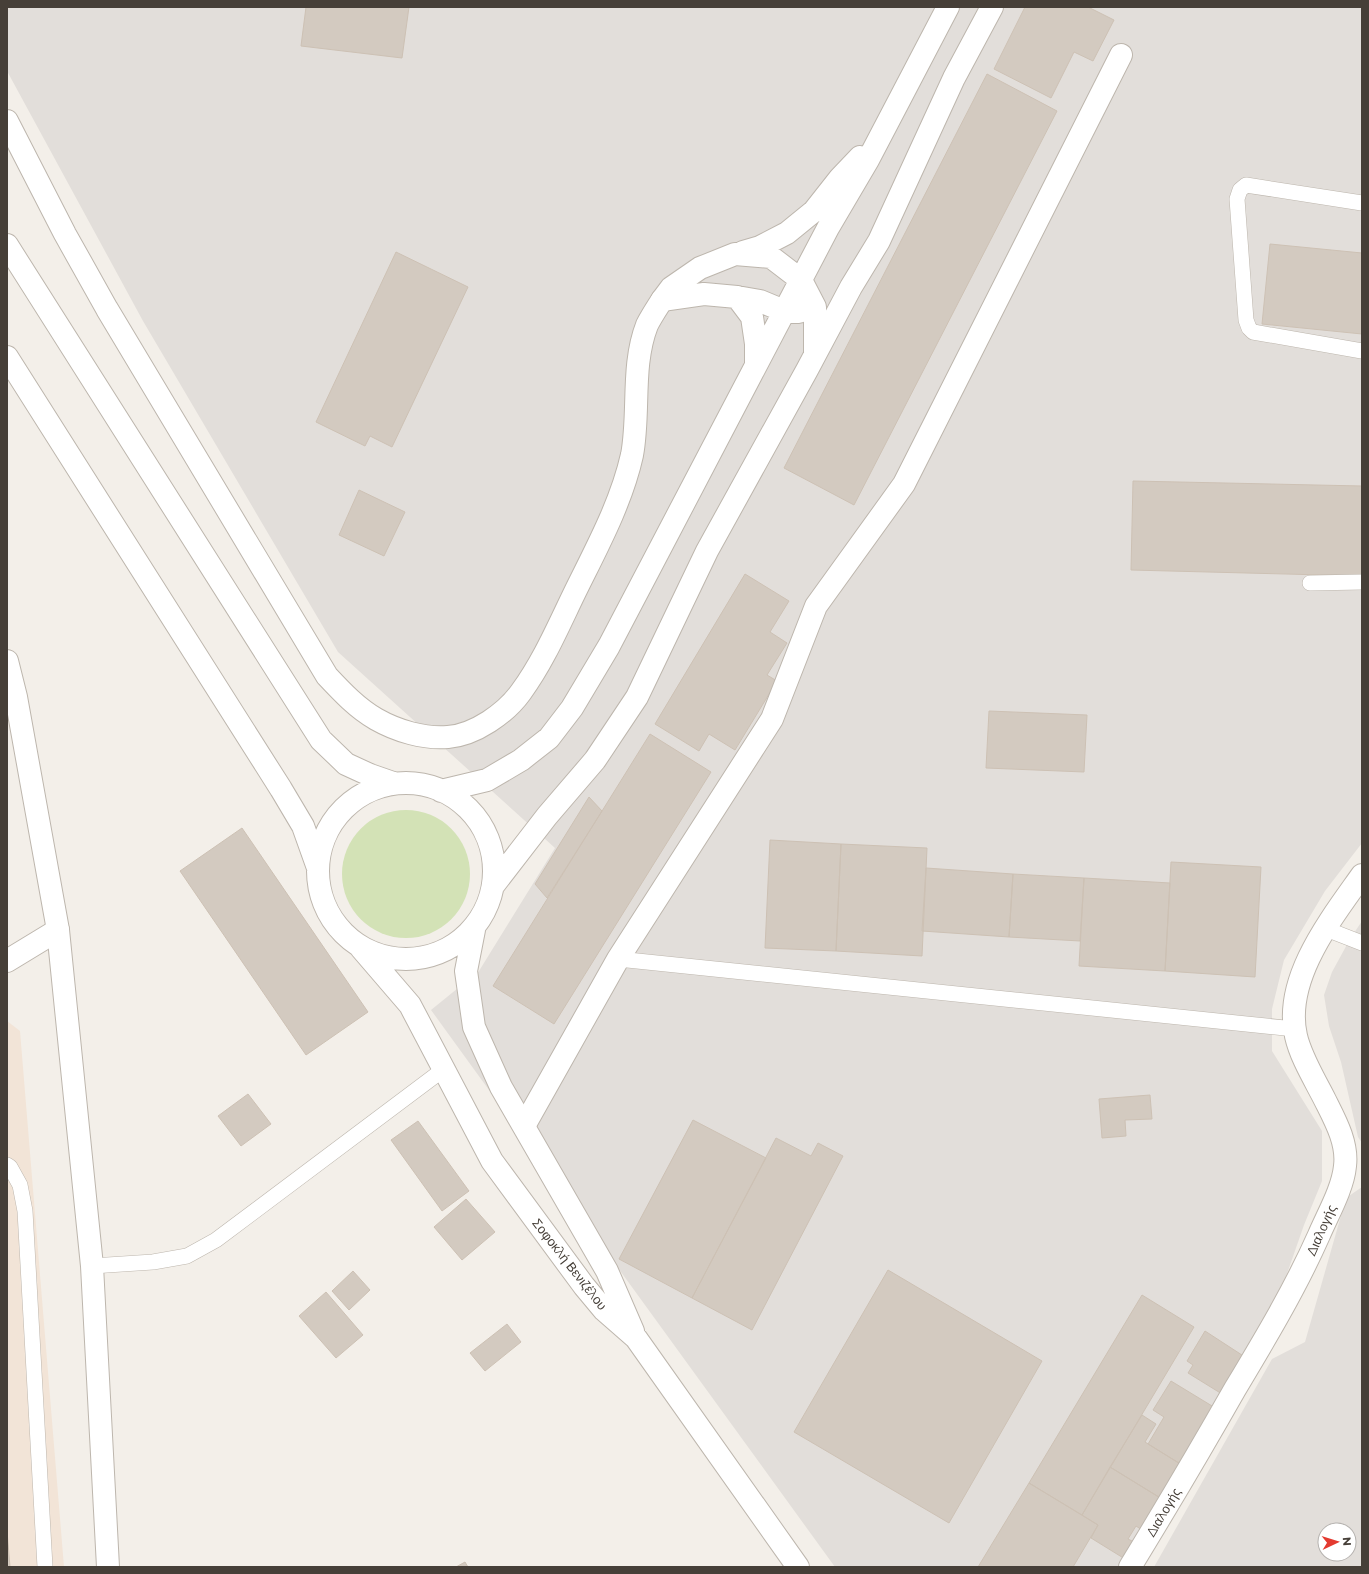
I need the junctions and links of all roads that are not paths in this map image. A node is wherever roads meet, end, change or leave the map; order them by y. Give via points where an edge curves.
1 (948, 7) edge
2 (992, 7) edge
3 (1121, 55) dead end
4 (7, 121) edge
5 (880, 136) junction
6 (1362, 203) edge
7 (7, 245) edge
8 (735, 254) junction
9 (801, 280) junction
10 (847, 295) junction
11 (738, 297) junction
12 (662, 300) junction
13 (816, 307) junction
14 (784, 311) junction
15 (1362, 351) edge
16 (815, 356) junction
17 (7, 357) edge
18 (756, 365) junction
19 (1362, 582) edge
20 (1310, 583) dead end
21 (7, 661) edge
22 (393, 783) junction
23 (441, 791) junction
24 (318, 868) junction
25 (1362, 875) edge
26 (493, 886) junction
27 (1326, 929) junction
28 (58, 930) junction
29 (474, 930) junction
30 (1362, 943) edge
31 (361, 948) junction
32 (618, 959) junction
33 (7, 961) edge
34 (1295, 1029) junction
35 (444, 1069) junction
36 (524, 1126) junction
37 (7, 1165) edge
38 (92, 1266) junction
39 (636, 1338) junction
40 (45, 1567) edge
41 (108, 1567) edge
42 (798, 1567) edge
43 (1130, 1567) edge

1 - 5 street
2 - 10 street via 954,78 879,241
3 - 32 street via 904,484 816,606 772,719
4 - 12 street via 107,310 327,676 348,698 376,719 423,736 449,737 475,730 499,715 520,693 539,665 608,525 622,490 632,455 636,425 640,348 648,324
5 - 8 street via 840,178 814,211 787,233
5 - 9 street
6 - 15 lane via 1246,184 1240,190 1237,199 1246,320 1249,328 1253,332
7 - 22 street via 321,740 346,764
8 - 9 street via 771,257
8 - 12 street via 700,268 671,288
9 - 13 street
9 - 14 street
10 - 13 street
10 - 16 street
11 - 12 street via 704,294
11 - 14 street via 760,301
11 - 18 street via 752,317
13 - 14 street via 798,312
13 - 16 street
14 - 18 street
16 - 26 street via 707,551 637,697 595,760 546,816
17 - 24 street via 281,789 303,826
18 - 23 street via 609,646 572,708 549,738 521,760 487,780
19 - 20 lane
21 - 28 street via 16,697
22 - 23 street via 424,784
22 - 24 street via 365,793 340,812 324,838
23 - 26 street via 453,796 476,816 490,843 495,873
24 - 31 street via 322,899 331,918 344,935
25 - 27 street, Διαλογής
26 - 29 street via 489,904
27 - 30 lane
27 - 34 street, Διαλογής via 1301,974 1295,998
28 - 33 street
28 - 38 street
29 - 31 street via 450,949 421,959 390,959
29 - 36 street via 466,971 474,1027 501,1087
31 - 35 street, Σοφοκλή Βενιζέλου via 410,1005
32 - 34 lane
32 - 36 street
34 - 43 street, Διαλογής via 1298,1045 1343,1142 1346,1165 1343,1176 1316,1241 1278,1316
35 - 38 lane via 216,1240 187,1256 153,1262
35 - 39 street, Σοφοκλή Βενιζέλου via 492,1161 584,1286 604,1310
36 - 39 street via 607,1271
37 - 40 lane via 20,1185 25,1211
38 - 41 street
39 - 42 street, Σοφοκλή Βενιζέλου

